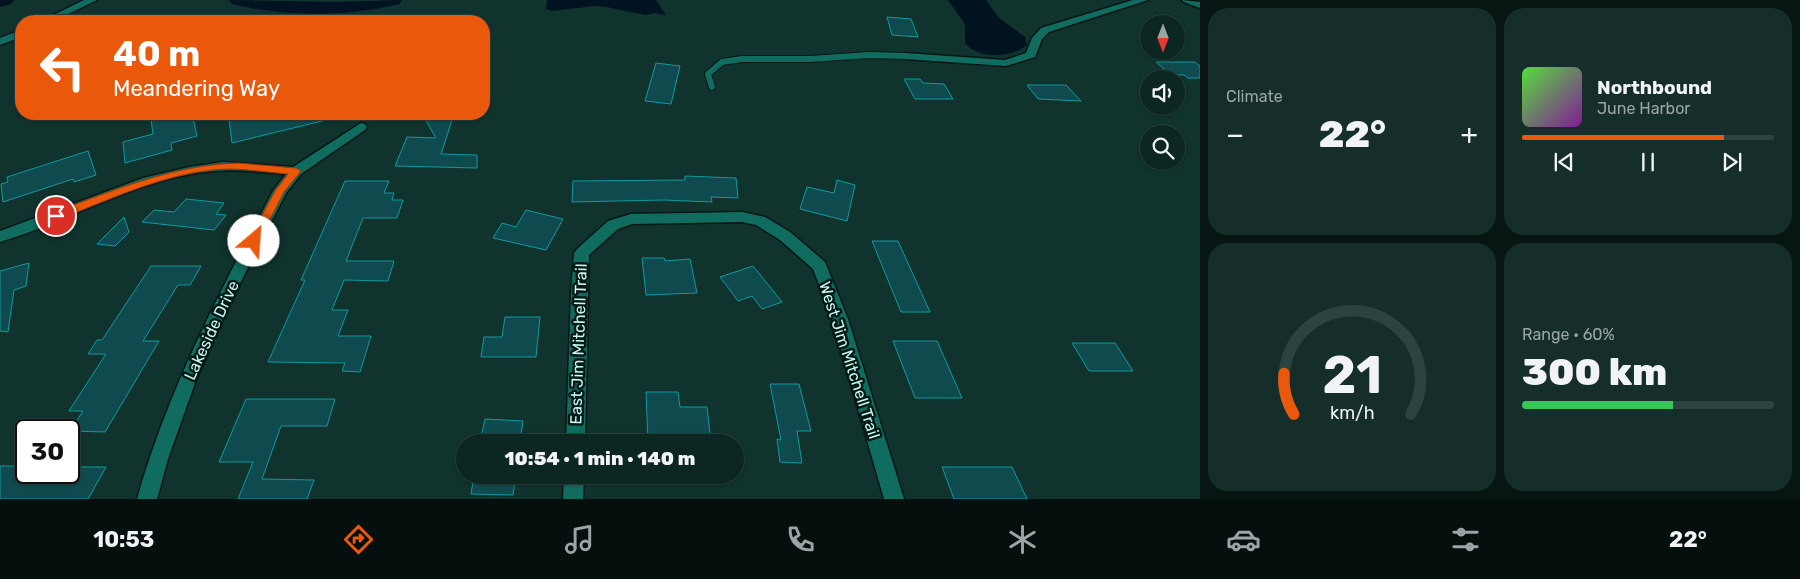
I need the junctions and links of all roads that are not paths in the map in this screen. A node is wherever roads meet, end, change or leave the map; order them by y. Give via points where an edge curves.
1 (1143, 0) edge
2 (1187, 0) edge
3 (90, 1) edge
4 (1200, 5) edge
5 (59, 15) edge
6 (15, 36) edge
7 (0, 42) edge
8 (904, 56) joint
9 (712, 87) dead end
10 (361, 127) dead end
11 (296, 171) junction
12 (698, 217) joint
13 (0, 237) edge
14 (575, 434) edge
15 (574, 484) edge
16 (147, 499) edge
17 (573, 499) edge
18 (894, 499) edge

1 - 8 street via 1045,30 1037,38 1031,56 1016,61
2 - 4 street
3 - 5 street
6 - 7 street
8 - 9 lane via 869,54 722,62 708,74
10 - 11 street, Lakeside Drive
11 - 13 street via 212,167 167,176
11 - 16 street, Lakeside Drive via 280,191 204,340 176,406
12 - 14 street, East Jim Mitchell Trail via 632,220 613,225 582,253 578,292
12 - 18 street, West Jim Mitchell Trail via 742,217 760,221 820,266 840,319
15 - 17 street

